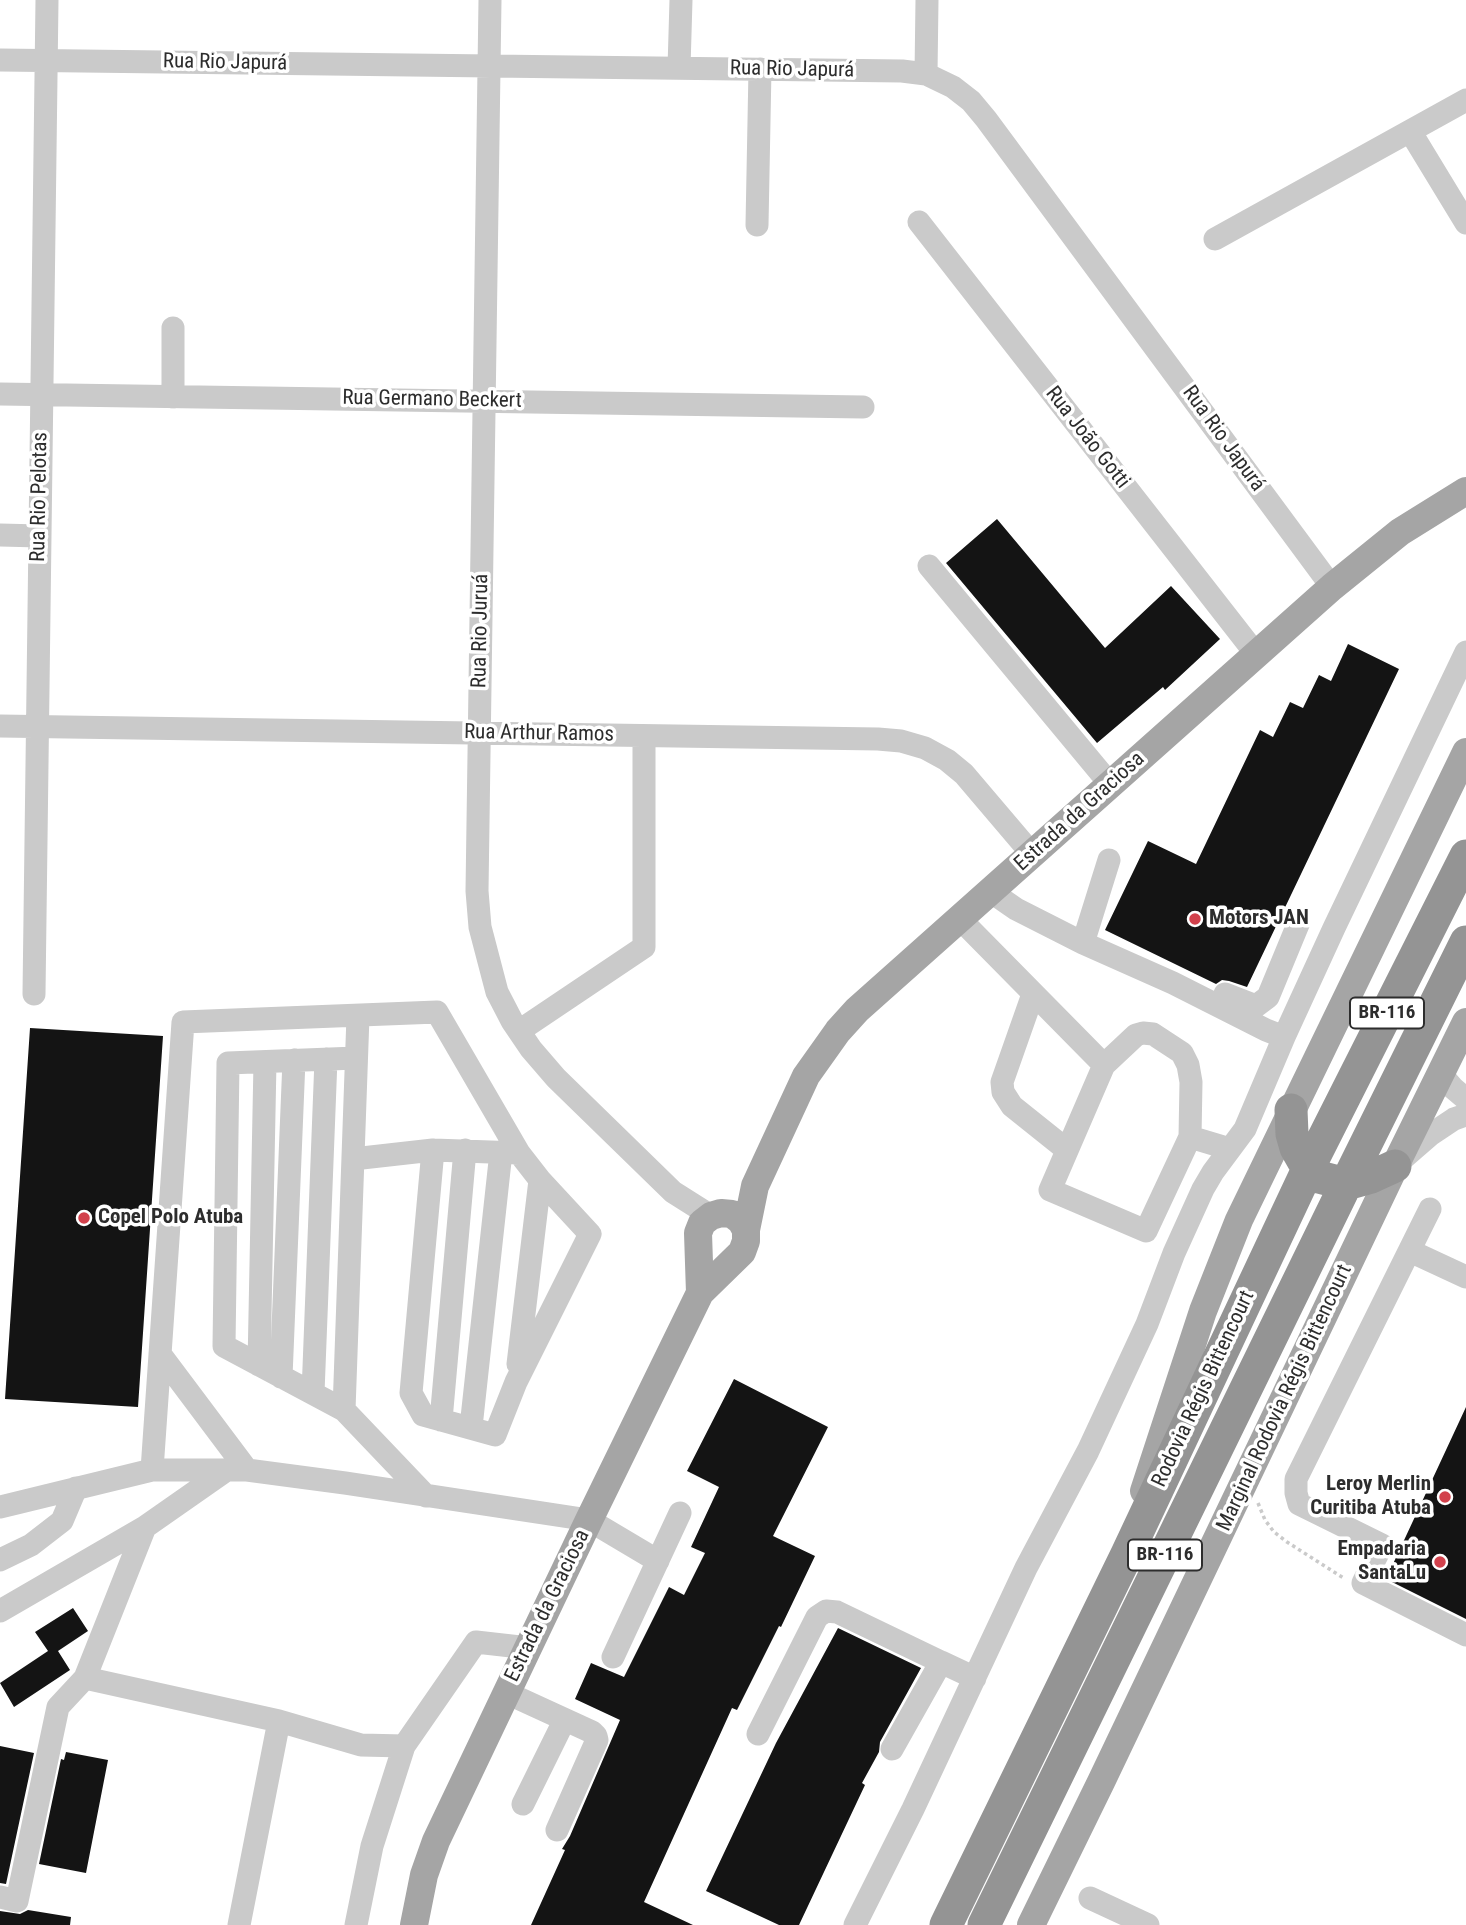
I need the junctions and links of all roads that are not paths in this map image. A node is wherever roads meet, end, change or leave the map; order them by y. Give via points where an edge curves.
1 (47, 0) edge
2 (490, 0) edge
3 (681, 0) edge
4 (927, 0) edge
5 (0, 60) edge
6 (47, 60) junction
7 (489, 66) junction
8 (679, 68) junction
9 (760, 69) junction
10 (926, 74) junction
11 (1466, 100) edge
12 (1410, 131) junction
13 (919, 222) dead end
14 (1466, 223) edge
15 (758, 225) dead end
16 (1215, 239) dead end
17 (173, 328) dead end
18 (0, 394) edge
19 (42, 394) junction
20 (173, 397) junction
21 (484, 401) junction
22 (863, 407) dead end
23 (1466, 491) edge
24 (0, 535) edge
25 (40, 536) junction
26 (929, 566) dead end
27 (1332, 587) junction
28 (1466, 652) edge
29 (1256, 654) junction
30 (0, 726) edge
31 (37, 727) junction
32 (480, 733) junction
33 (644, 736) junction
34 (1466, 751) edge
35 (1110, 784) junction
36 (1032, 854) junction
37 (1466, 856) edge
38 (1109, 860) dead end
39 (990, 891) junction
40 (960, 919) junction
41 (1299, 922) dead end
42 (1466, 942) edge
43 (1083, 943) junction
44 (1173, 983) junction
45 (34, 994) dead end
46 (1033, 994) junction
47 (358, 1016) junction
48 (1466, 1022) edge
49 (519, 1031) junction
50 (1284, 1037) junction
51 (356, 1058) junction
52 (326, 1059) junction
53 (294, 1060) junction
54 (265, 1062) junction
55 (1104, 1065) junction
56 (1440, 1073) junction
57 (1466, 1099) edge
58 (1291, 1110) junction
59 (1466, 1115) edge
60 (1190, 1137) junction
61 (1230, 1149) junction
62 (433, 1150) junction
63 (465, 1150) junction
64 (1068, 1150) junction
65 (510, 1152) junction
66 (353, 1159) junction
67 (1395, 1166) junction
68 (1307, 1169) junction
69 (540, 1180) junction
70 (1346, 1184) junction
71 (755, 1186) junction
72 (1430, 1209) dead end
73 (707, 1226) junction
74 (746, 1230) junction
75 (1410, 1251) junction
76 (734, 1259) junction
77 (1466, 1277) edge
78 (700, 1293) junction
79 (160, 1354) junction
80 (259, 1364) junction
81 (282, 1377) junction
82 (516, 1382) junction
83 (313, 1393) junction
84 (344, 1410) junction
85 (441, 1420) junction
86 (471, 1427) junction
87 (152, 1470) junction
88 (237, 1470) junction
89 (76, 1489) junction
90 (426, 1496) junction
91 (0, 1507) edge
92 (680, 1513) dead end
93 (589, 1520) junction
94 (145, 1527) junction
95 (1126, 1554) junction
96 (0, 1560) edge
97 (658, 1561) junction
98 (0, 1611) edge
99 (1466, 1635) edge
100 (528, 1648) junction
101 (614, 1657) dead end
102 (941, 1662) junction
103 (85, 1678) junction
104 (975, 1678) junction
105 (507, 1693) junction
106 (279, 1721) junction
107 (564, 1721) junction
108 (758, 1734) dead end
109 (404, 1746) junction
110 (892, 1749) dead end
111 (523, 1804) dead end
112 (557, 1830) dead end
113 (0, 1897) edge
114 (1090, 1898) dead end
115 (239, 1925) edge
116 (356, 1925) edge
117 (414, 1925) edge
118 (855, 1925) edge
119 (946, 1925) edge
120 (984, 1925) edge
121 (1031, 1925) edge
122 (1148, 1925) edge

1 - 6 street, Rua Rio Pelotas
2 - 7 street, Rua Rio Juruá
3 - 8 street
4 - 10 street
5 - 6 street, Rua Rio Japurá
6 - 7 street, Rua Rio Japurá
6 - 19 street, Rua Rio Pelotas
7 - 8 street, Rua Rio Japurá
7 - 21 street, Rua Rio Juruá
8 - 9 street, Rua Rio Japurá
9 - 10 street, Rua Rio Japurá
9 - 15 street
10 - 27 street, Rua Rio Japurá via 953,87 986,119
11 - 12 street
12 - 14 street
12 - 16 street
13 - 29 street, Rua João Gotti
17 - 20 street
18 - 19 street, Rua Germano Beckert
19 - 20 street, Rua Germano Beckert
19 - 25 street, Rua Rio Pelotas
20 - 21 street, Rua Germano Beckert
21 - 22 street, Rua Germano Beckert
21 - 32 street, Rua Rio Juruá
23 - 27 main road, Estrada da Graciosa via 1400,532
24 - 25 street
25 - 31 street, Rua Rio Pelotas
26 - 35 street
27 - 29 main road, Estrada da Graciosa
28 - 50 street
29 - 35 main road, Estrada da Graciosa
30 - 31 street, Rua Arthur Ramos
31 - 32 street, Rua Arthur Ramos
31 - 45 street, Rua Rio Pelotas
32 - 33 street, Rua Arthur Ramos
32 - 49 street, Rua Rio Juruá via 480,927 497,992
33 - 36 street, Rua Arthur Ramos via 878,739 925,748 964,774
33 - 49 street via 644,947
34 - 58 main road
35 - 36 main road, Estrada da Graciosa
36 - 39 main road, Estrada da Graciosa
37 - 68 highway, Rodovia Régis Bittencourt / BR-116
38 - 43 street
39 - 40 main road, Estrada da Graciosa
39 - 43 street
40 - 46 street
40 - 71 main road, Estrada da Graciosa via 858,1010 820,1053
41 - 44 street via 1268,997 1256,1006 1198,982 1182,978
42 - 70 highway, Rodovia Régis Bittencourt / BR-116
43 - 44 street
44 - 50 street
46 - 55 street
46 - 64 street via 1002,1082 1003,1091 1012,1106
47 - 51 street
47 - 65 street via 437,1012
47 - 79 street via 183,1022
48 - 56 main road, Marginal Rodovia Régis Bittencourt
49 - 73 street, Rua Rio Juruá via 555,1078
50 - 61 street via 1245,1129
51 - 52 street
51 - 66 street
52 - 53 street
52 - 83 street
53 - 54 street
53 - 81 street
54 - 80 street
54 - 80 street via 228,1063 224,1346
55 - 60 street via 1143,1033 1153,1034 1182,1053 1192,1082
55 - 64 street
56 - 57 street
56 - 67 main road, Marginal Rodovia Régis Bittencourt
58 - 68 highway via 1294,1141
58 - 95 main road via 1239,1220 1203,1311
59 - 67 street via 1430,1135
60 - 61 street
60 - 64 street via 1146,1231 1050,1190
61 - 104 street via 1203,1189 1108,1407
62 - 63 street
62 - 66 street
62 - 85 street via 411,1393 423,1415
63 - 65 street
63 - 85 street
65 - 69 street
65 - 86 street
66 - 84 street
67 - 70 highway
67 - 121 main road, Marginal Rodovia Régis Bittencourt
68 - 70 highway
68 - 95 highway, Rodovia Régis Bittencourt / BR-116
69 - 82 street
69 - 82 street via 590,1234
70 - 120 highway, Rodovia Régis Bittencourt / BR-116
71 - 73 main road, Estrada da Graciosa
71 - 74 main road, Estrada da Graciosa
72 - 75 street
73 - 74 main road via 732,1214
73 - 76 main road via 704,1253 712,1259
73 - 78 main road, Estrada da Graciosa
74 - 76 main road, Estrada da Graciosa via 742,1252
75 - 77 street
75 - 99 street via 1296,1479 1296,1493 1299,1504 1382,1545 1363,1583
76 - 78 main road, Estrada da Graciosa
78 - 93 main road, Estrada da Graciosa
79 - 87 street
79 - 88 street
80 - 81 street
81 - 83 street
82 - 86 street via 495,1435
83 - 84 street
84 - 90 street
85 - 86 street
87 - 88 street
87 - 89 street
88 - 90 street
88 - 94 street
89 - 91 street
89 - 96 street via 62,1521 31,1545
90 - 93 street
92 - 97 street
93 - 97 street
93 - 100 main road, Estrada da Graciosa
94 - 98 street
94 - 103 street
95 - 119 highway, Rodovia Régis Bittencourt / BR-116
97 - 101 street
100 - 105 main road, Estrada da Graciosa
100 - 109 street via 477,1642
102 - 104 street
102 - 108 street via 837,1612 826,1611 817,1617
102 - 110 street
103 - 106 street
103 - 113 street via 58,1707 17,1901
104 - 118 street
105 - 107 street
105 - 117 main road, Estrada da Graciosa via 436,1841
106 - 109 street via 361,1745
106 - 115 street
107 - 111 street
107 - 112 street via 592,1732 597,1740
109 - 116 street via 372,1846
114 - 122 street

